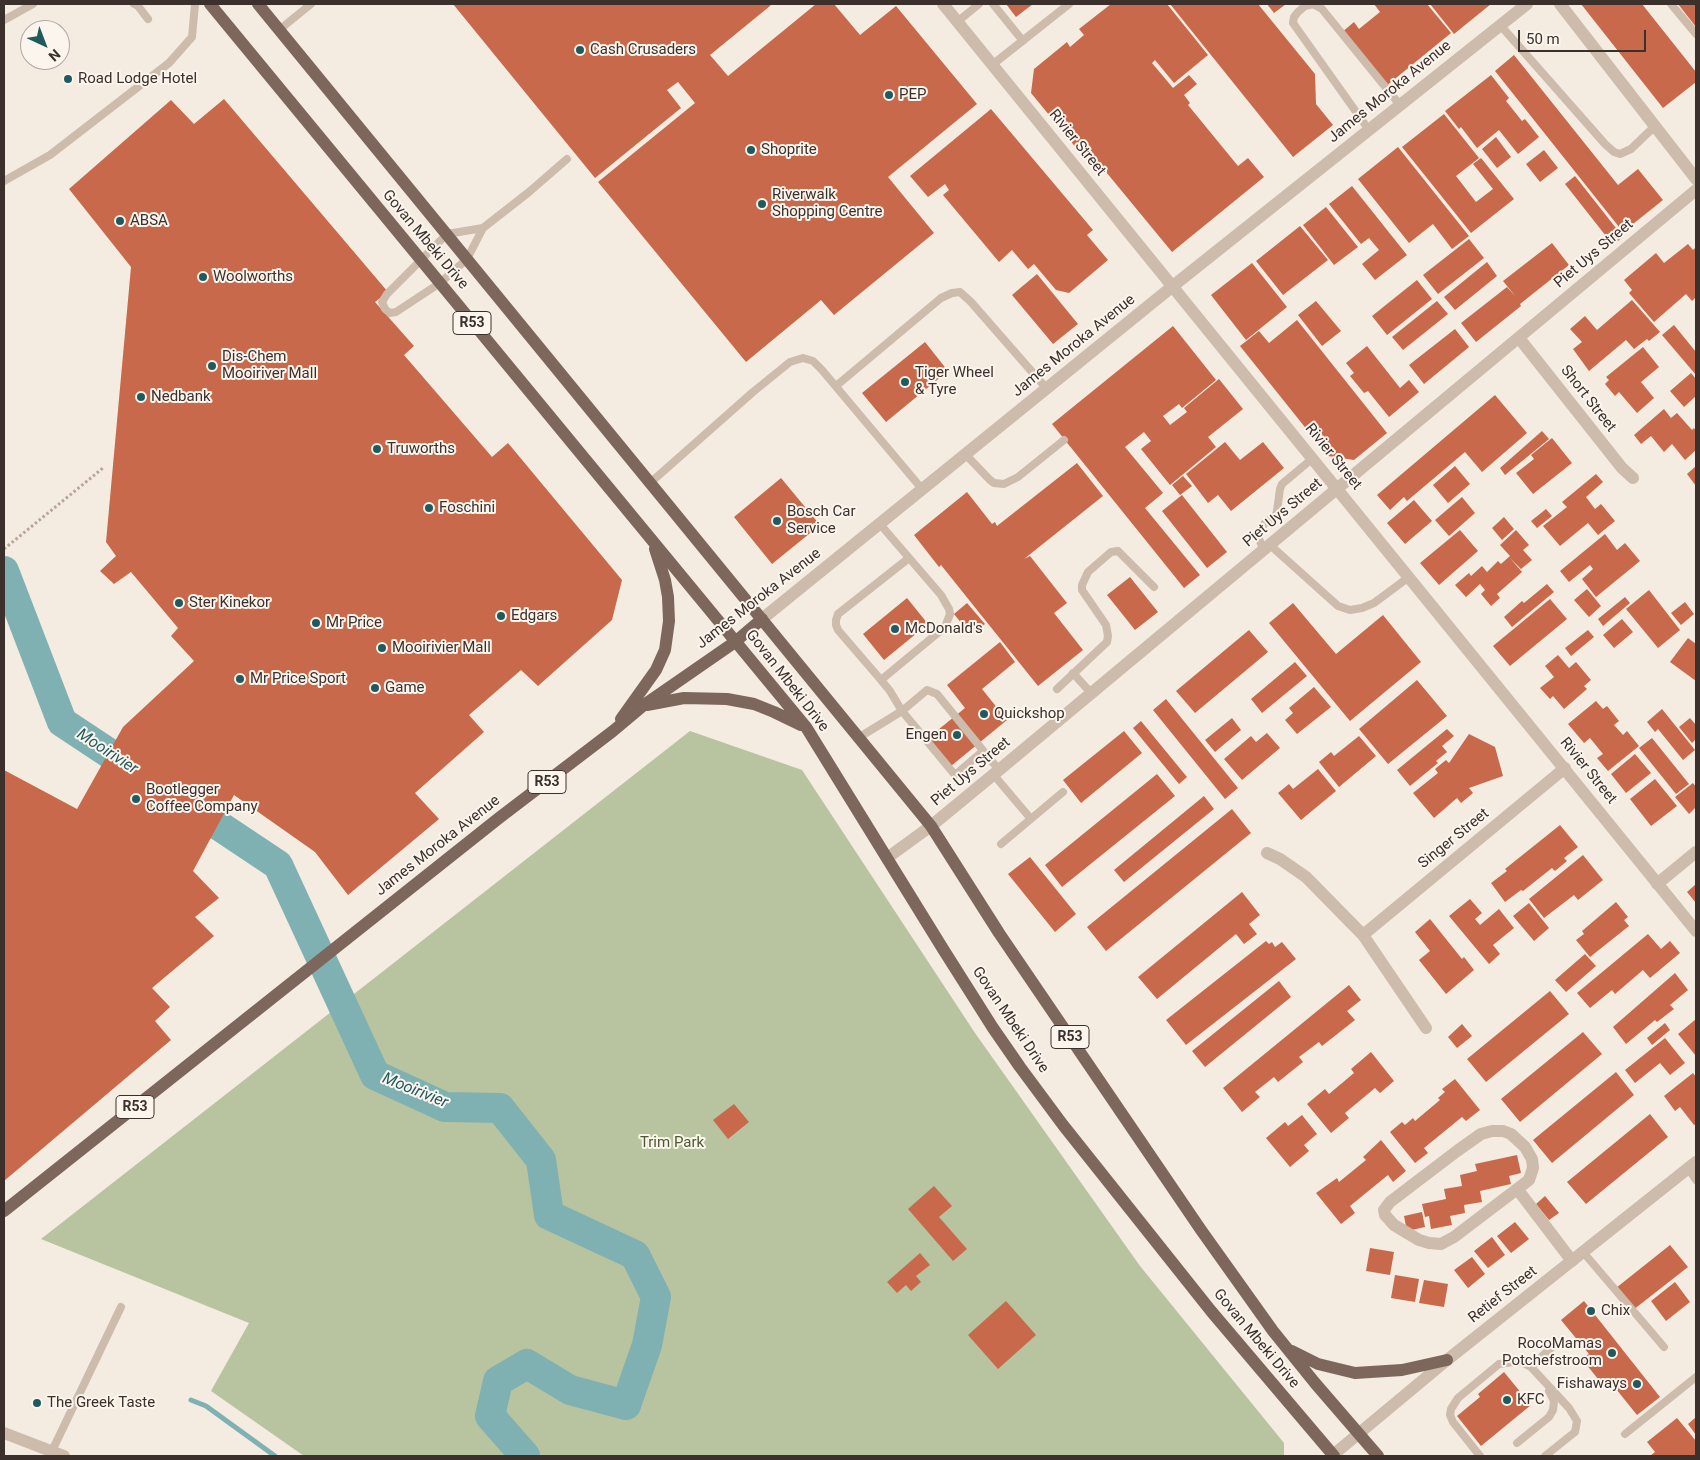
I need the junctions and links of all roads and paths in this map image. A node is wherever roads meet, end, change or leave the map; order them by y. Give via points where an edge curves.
1 (33, 4) edge
2 (134, 4) edge
3 (195, 4) edge
4 (210, 4) edge
5 (258, 4) edge
6 (311, 4) edge
7 (942, 4) edge
8 (979, 4) edge
9 (993, 4) edge
10 (1069, 4) edge
11 (1527, 4) edge
12 (1560, 4) edge
13 (1671, 4) edge
14 (148, 19) dead end
15 (4, 20) edge
16 (957, 22) junction
17 (1500, 26) junction
18 (279, 30) junction
19 (1696, 34) edge
20 (1023, 41) junction
21 (992, 65) junction
22 (1400, 105) junction
23 (1655, 126) junction
24 (1369, 130) junction
25 (567, 159) dead end
26 (1696, 179) edge
27 (4, 181) edge
28 (1696, 190) edge
29 (484, 228) junction
30 (447, 234) junction
31 (467, 259) junction
32 (420, 260) junction
33 (440, 284) junction
34 (1173, 286) junction
35 (1519, 338) junction
36 (836, 386) junction
37 (1047, 389) junction
38 (1064, 440) dead end
39 (966, 455) junction
40 (1312, 458) junction
41 (103, 468) dead end
42 (1633, 478) dead end
43 (650, 483) junction
44 (1338, 489) junction
45 (922, 490) junction
46 (879, 523) junction
47 (652, 541) junction
48 (1267, 547) junction
49 (4, 549) edge
50 (909, 558) junction
51 (1409, 577) junction
52 (1154, 587) dead end
53 (762, 619) junction
54 (735, 642) junction
55 (1073, 673) junction
56 (881, 680) junction
57 (1057, 689) dead end
58 (1091, 693) junction
59 (644, 705) junction
60 (902, 711) junction
61 (806, 727) junction
62 (613, 731) junction
63 (858, 738) junction
64 (983, 751) junction
65 (1565, 768) junction
66 (996, 772) junction
67 (1063, 792) dead end
68 (1031, 819) junction
69 (931, 826) junction
70 (1001, 844) dead end
71 (1696, 852) edge
72 (1267, 853) dead end
73 (887, 858) junction
74 (1657, 884) junction
75 (1696, 931) edge
76 (1363, 935) junction
77 (1426, 1028) dead end
78 (1692, 1165) edge
79 (1696, 1180) edge
80 (1518, 1190) junction
81 (4, 1211) edge
82 (1583, 1252) junction
83 (1572, 1261) junction
84 (120, 1307) dead end
85 (1554, 1345) dead end
86 (1664, 1347) dead end
87 (1287, 1349) junction
88 (1447, 1360) junction
89 (1532, 1367) junction
90 (1696, 1377) edge
91 (1545, 1382) junction
92 (4, 1434) edge
93 (1359, 1434) junction
94 (1625, 1434) dead end
95 (1517, 1443) dead end
96 (52, 1451) junction
97 (64, 1456) edge
98 (1333, 1456) edge
99 (1378, 1456) edge
100 (1480, 1456) edge
101 (1545, 1456) edge

1 - 15 lane
2 - 14 lane
3 - 27 lane via 192,37 170,63 50,155
4 - 32 main road, Govan Mbeki Drive / R53
5 - 18 main road, Govan Mbeki Drive / R53
6 - 18 lane
7 - 16 street, Rivier Street
8 - 16 lane
9 - 20 lane
10 - 20 lane
11 - 17 street, James Moroka Avenue
12 - 23 street
13 - 19 lane
16 - 21 street, Rivier Street
17 - 22 street, James Moroka Avenue
17 - 23 lane via 1614,152 1620,154 1631,149
18 - 30 main road, Govan Mbeki Drive / R53
20 - 21 lane
21 - 34 street, Rivier Street
22 - 24 street, James Moroka Avenue
22 - 24 lane via 1322,9 1313,4 1305,6 1292,23
23 - 26 street
24 - 34 street, James Moroka Avenue
25 - 29 lane
28 - 35 street, Piet Uys Street
29 - 30 lane
29 - 31 lane
30 - 31 main road, Govan Mbeki Drive / R53
30 - 32 lane
31 - 33 lane
31 - 43 main road, Govan Mbeki Drive / R53
32 - 33 main road, Govan Mbeki Drive / R53
32 - 33 lane via 387,294 382,302 385,309 390,313 396,312
33 - 47 main road, Govan Mbeki Drive / R53
34 - 37 street, James Moroka Avenue
34 - 40 street, Rivier Street
35 - 42 street, Short Street
35 - 44 street, Piet Uys Street
36 - 37 lane via 940,298 960,292
36 - 43 lane via 813,361 803,358 790,362
36 - 45 lane
37 - 39 street, James Moroka Avenue
38 - 39 lane via 1018,477 1004,484 990,480
39 - 45 street, James Moroka Avenue
40 - 44 street, Rivier Street
40 - 48 lane via 1282,484 1276,515 1259,531 1259,539
41 - 49 path
43 - 53 main road, Govan Mbeki Drive / R53
44 - 48 street, Piet Uys Street
44 - 51 street, Rivier Street
45 - 46 street, James Moroka Avenue
46 - 50 lane
46 - 53 street, James Moroka Avenue
47 - 54 main road, Govan Mbeki Drive / R53
47 - 62 main road via 668,596 665,650 656,670
48 - 51 lane via 1338,606 1350,610 1374,603
48 - 58 street, Piet Uys Street
50 - 56 lane via 941,595 950,614 945,627
50 - 56 lane via 838,614 836,620 838,630
51 - 65 street, Rivier Street
52 - 55 lane via 1118,550 1111,552 1088,572 1082,590 1106,625 1108,636 1107,642
53 - 54 main road, James Moroka Avenue / R53
53 - 63 main road, Govan Mbeki Drive / R53
54 - 59 main road, James Moroka Avenue / R53
54 - 61 main road, Govan Mbeki Drive / R53
55 - 57 lane
55 - 58 lane
56 - 60 lane
58 - 66 street, Piet Uys Street
59 - 61 main road via 684,698 727,699 754,704
59 - 62 main road, James Moroka Avenue / R53
60 - 63 lane
60 - 64 lane via 927,690 937,694
60 - 64 lane via 955,775
61 - 73 main road, Govan Mbeki Drive / R53
62 - 81 main road, James Moroka Avenue / R53
63 - 69 main road, Govan Mbeki Drive / R53
64 - 66 lane
65 - 74 street, Rivier Street
65 - 76 street, Singer Street
66 - 68 lane
66 - 69 street, Piet Uys Street
67 - 68 lane
68 - 70 lane
69 - 73 street, Piet Uys Street
69 - 87 main road, Govan Mbeki Drive / R53 via 999,933 1154,1162
71 - 74 street
72 - 76 street via 1306,877
73 - 98 main road, Govan Mbeki Drive / R53 via 993,1028 1062,1125 1211,1311
74 - 75 street, Rivier Street
76 - 77 street
78 - 79 lane
78 - 82 street, Retief Street
80 - 80 street via 1454,1238 1441,1244 1419,1240 1394,1225 1384,1210 1458,1150 1481,1134 1492,1131 1511,1134 1532,1159 1529,1180
80 - 83 street
82 - 83 street, Retief Street
82 - 86 lane
83 - 88 street, Retief Street
84 - 96 lane
85 - 89 lane
87 - 88 main road via 1318,1364 1355,1373 1402,1370
87 - 93 main road, Govan Mbeki Drive / R53
88 - 93 street, Retief Street
89 - 91 lane
89 - 100 lane via 1521,1362 1499,1364 1458,1398 1451,1409 1453,1422
90 - 94 lane
91 - 95 lane via 1554,1401 1553,1410
91 - 101 lane via 1577,1421 1575,1432
92 - 96 street
93 - 98 street, Retief Street
93 - 99 main road, Govan Mbeki Drive / R53
96 - 97 street

